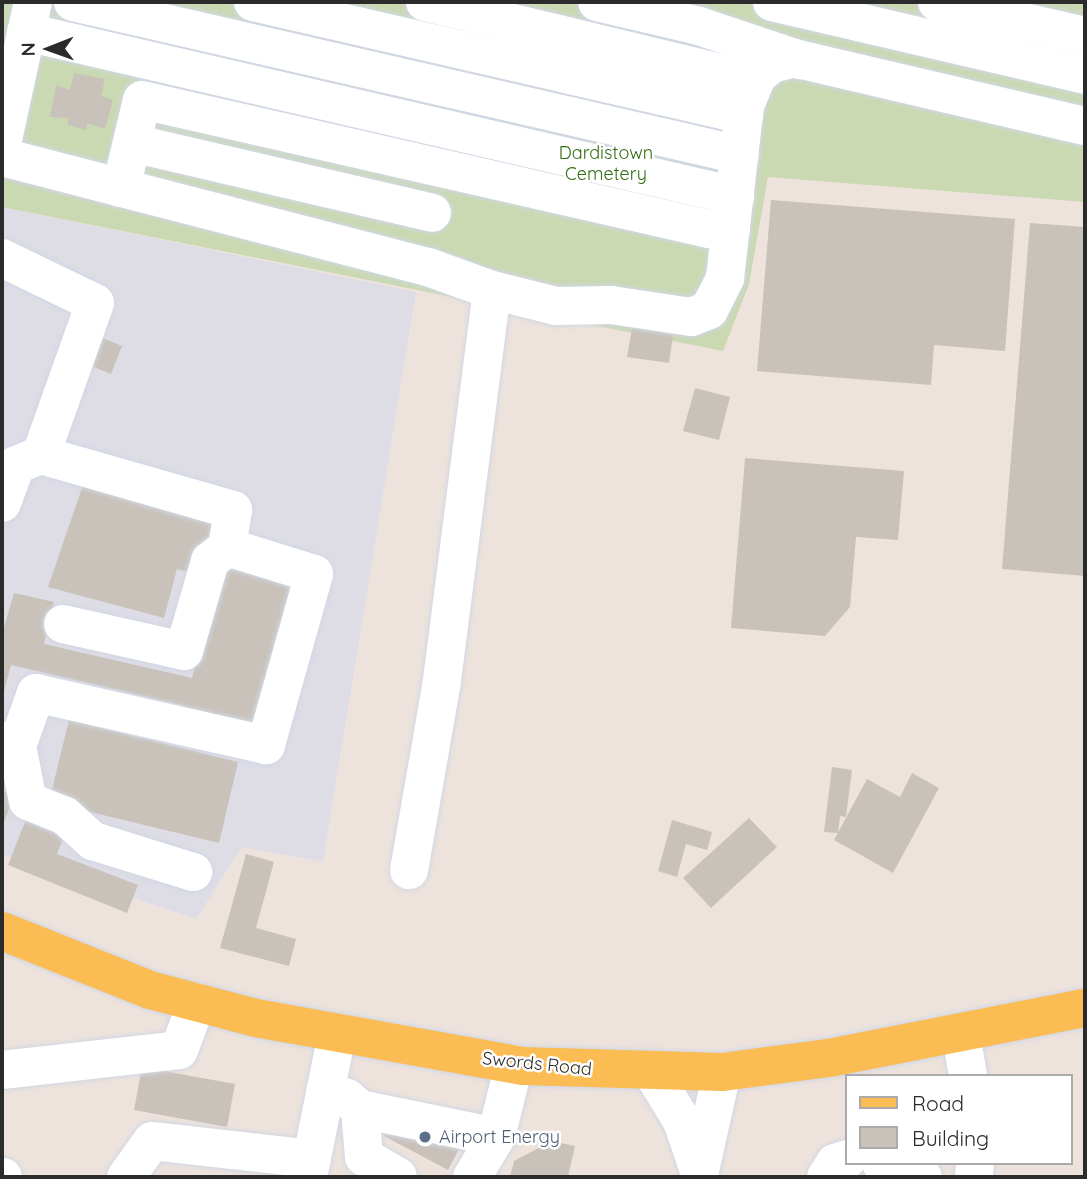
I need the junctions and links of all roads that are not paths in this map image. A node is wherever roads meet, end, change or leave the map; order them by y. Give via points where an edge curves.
1 (73, 2) edge
2 (253, 2) edge
3 (425, 2) edge
4 (597, 2) edge
5 (751, 2) edge
6 (772, 2) edge
7 (937, 2) edge
8 (477, 8) edge
9 (30, 17) edge
10 (1085, 36) edge
11 (467, 52) junction
12 (1085, 75) edge
13 (751, 80) junction
14 (458, 92) junction
15 (1085, 126) edge
16 (450, 129) junction
17 (132, 143) junction
18 (2, 144) edge
19 (740, 155) junction
20 (2, 157) edge
21 (441, 170) junction
22 (121, 188) junction
23 (733, 212) junction
24 (432, 213) junction
25 (2, 258) edge
26 (420, 265) junction
27 (492, 290) junction
28 (19, 460) edge
29 (2, 503) edge
30 (227, 547) junction
31 (63, 624) dead end
32 (9, 744) edge
33 (409, 870) dead end
34 (194, 872) dead end
35 (2, 931) edge
36 (197, 1002) junction
37 (1085, 1008) edge
38 (337, 1034) junction
39 (961, 1034) junction
40 (514, 1064) junction
41 (2, 1070) edge
42 (652, 1072) junction
43 (722, 1073) junction
44 (968, 1074) edge
45 (325, 1092) junction
46 (360, 1109) junction
47 (495, 1137) junction
48 (846, 1159) edge
49 (887, 1165) edge
50 (310, 1168) edge
51 (708, 1176) edge
52 (126, 1177) edge
53 (398, 1177) edge
54 (472, 1177) edge
55 (826, 1177) edge
56 (923, 1177) edge

1 - 14 lane
2 - 11 lane
3 - 8 lane
4 - 13 lane
5 - 13 lane
6 - 12 lane
7 - 10 lane
8 - 11 lane
8 - 13 lane
9 - 16 lane
9 - 18 lane
11 - 13 lane
11 - 14 lane
13 - 15 lane via 772,64 800,60
13 - 19 lane
14 - 16 lane
14 - 19 lane
16 - 21 lane
16 - 23 lane
17 - 21 lane via 142,100
17 - 22 lane
17 - 24 lane
19 - 23 lane
20 - 22 lane
21 - 23 lane via 709,229
21 - 24 lane
22 - 26 lane
23 - 27 lane via 725,278 709,310 691,317 611,305 556,306
24 - 26 lane
25 - 28 lane via 95,303
26 - 27 lane
27 - 33 lane via 441,687
28 - 29 lane
28 - 30 lane via 233,510
30 - 31 lane via 210,561 184,651
30 - 32 lane via 314,574 266,745 36,693
32 - 34 lane via 28,801 65,816 93,841
35 - 36 main road, Swords Road via 150,990
36 - 38 main road, Swords Road
36 - 41 lane via 179,1050
37 - 39 main road, Swords Road
38 - 40 main road, Swords Road
38 - 45 lane
39 - 43 main road, Swords Road
39 - 44 lane
40 - 42 main road, Swords Road
40 - 47 lane
42 - 43 main road, Swords Road
42 - 51 lane
43 - 51 lane via 731,1119
45 - 46 lane via 347,1098
45 - 50 lane
46 - 47 lane
46 - 53 lane via 364,1157
47 - 54 lane
48 - 55 lane via 835,1163
49 - 56 lane
50 - 52 lane via 152,1141

